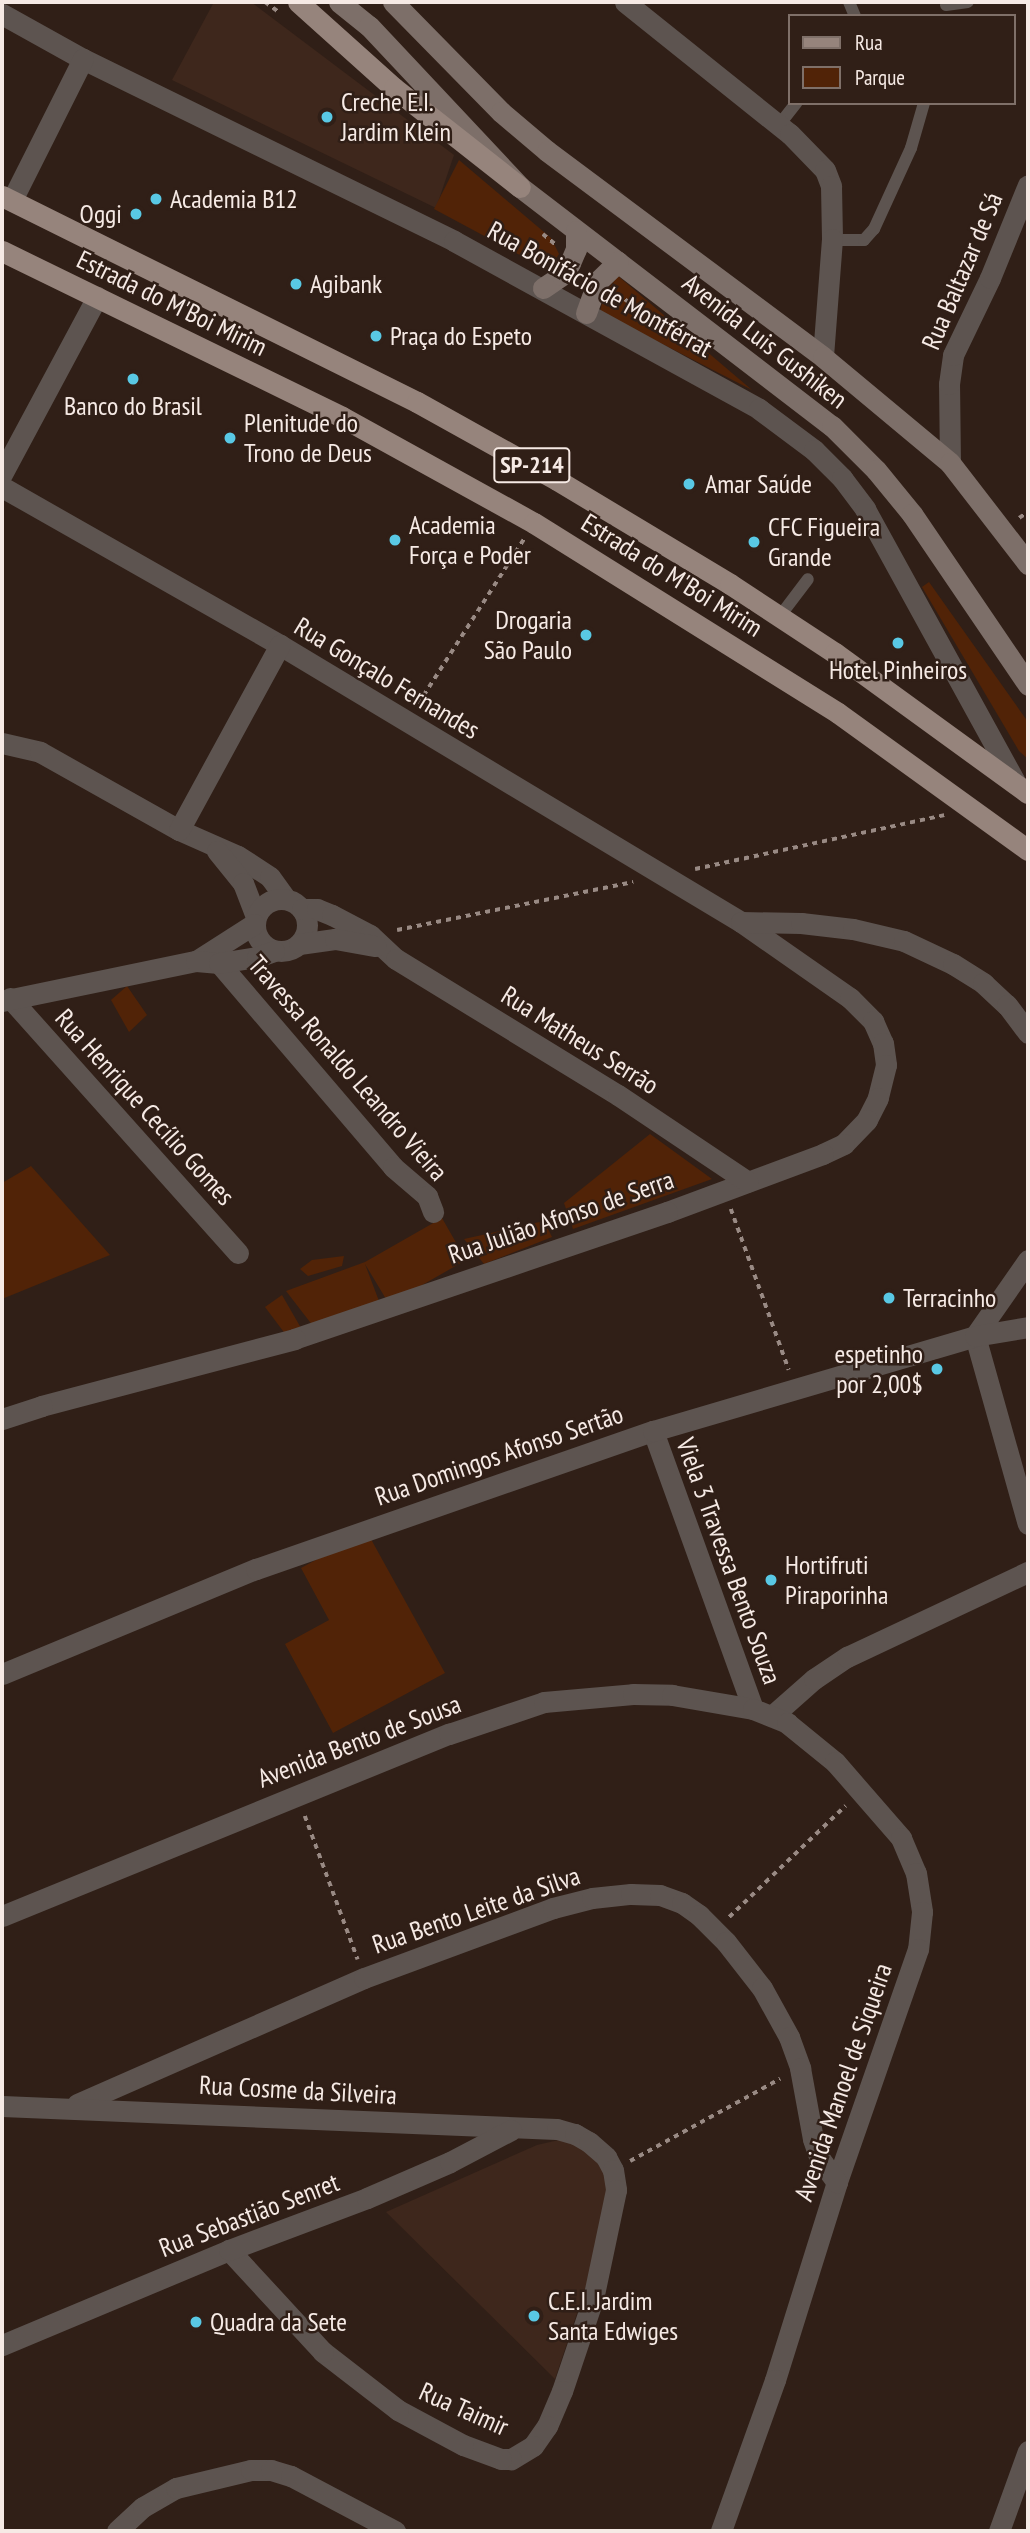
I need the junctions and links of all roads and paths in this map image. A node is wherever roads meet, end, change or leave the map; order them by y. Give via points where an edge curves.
1 (298, 2) edge
2 (339, 2) edge
3 (393, 2) edge
4 (625, 2) edge
5 (968, 2) edge
6 (945, 7) edge
7 (2, 14) edge
8 (83, 59) junction
9 (794, 105) edge
10 (923, 105) edge
11 (779, 125) junction
12 (1028, 185) edge
13 (520, 187) junction
14 (7, 198) edge
15 (576, 231) junction
16 (831, 240) junction
17 (2, 251) edge
18 (618, 262) junction
19 (543, 288) junction
20 (97, 298) junction
21 (586, 313) junction
22 (823, 357) junction
23 (950, 463) junction
24 (2, 474) edge
25 (2, 487) edge
26 (534, 523) junction
27 (1028, 564) edge
28 (808, 579) dead end
29 (779, 616) junction
30 (280, 645) junction
31 (1028, 685) edge
32 (405, 723) junction
33 (2, 743) edge
34 (1022, 788) edge
35 (179, 830) junction
36 (214, 847) junction
37 (1028, 850) edge
38 (294, 904) junction
39 (255, 920) junction
40 (741, 922) junction
41 (299, 944) junction
42 (381, 947) junction
43 (274, 951) junction
44 (196, 961) junction
45 (219, 963) junction
46 (6, 999) edge
47 (1028, 1033) edge
48 (748, 1182) junction
49 (724, 1191) junction
50 (433, 1212) dead end
51 (238, 1253) dead end
52 (1028, 1260) edge
53 (1028, 1327) edge
54 (975, 1336) junction
55 (796, 1389) junction
56 (2, 1419) edge
57 (653, 1432) junction
58 (1028, 1524) edge
59 (1028, 1572) edge
60 (2, 1674) edge
61 (762, 1712) junction
62 (862, 1790) junction
63 (298, 1795) junction
64 (2, 1916) edge
65 (714, 1930) junction
66 (364, 1978) junction
67 (800, 2068) junction
68 (2, 2106) edge
69 (71, 2106) junction
70 (513, 2129) junction
71 (613, 2171) junction
72 (837, 2182) junction
73 (229, 2250) junction
74 (2, 2345) edge
75 (1028, 2451) edge
76 (117, 2531) edge
77 (394, 2531) edge
78 (721, 2531) edge
79 (999, 2531) edge

1 - 13 main road via 394,88
2 - 13 main road, Avenida Luis Gushiken via 369,26
3 - 22 main road, Avenida Luis Gushiken via 491,103 547,151
4 - 11 street
5 - 6 lane
7 - 8 street, Rua Bonifácio de Montférrat
8 - 14 street
8 - 19 street, Rua Bonifácio de Montférrat
9 - 11 lane
10 - 16 lane via 911,148 874,229 864,240
11 - 16 street via 825,170 831,186
12 - 23 street, Rua Baltazar de Sá via 953,355 948,384
13 - 15 main road, Avenida Luis Gushiken
14 - 29 main road, Estrada do M'Boi Mirim / SP-214 via 417,402 558,480
15 - 18 main road, Avenida Luis Gushiken
15 - 19 main road via 570,263
16 - 22 street
17 - 20 main road, Estrada do M'Boi Mirim / SP-214
18 - 21 main road via 597,282
18 - 31 main road, Avenida Luis Gushiken via 832,426 876,470 912,514
19 - 21 street, Rua Bonifácio de Montférrat
20 - 24 street
20 - 26 main road, Estrada do M'Boi Mirim / SP-214 via 342,417
21 - 34 street, Rua Bonifácio de Montférrat via 759,409 814,450 842,478 865,509
22 - 23 main road, Avenida Luis Gushiken
23 - 27 main road, Avenida Luis Gushiken
25 - 30 street, Rua Gonçalo Fernandes
26 - 32 path
26 - 37 main road, Estrada do M'Boi Mirim / SP-214 via 838,713
28 - 29 lane
29 - 34 main road, Estrada do M'Boi Mirim / SP-214
30 - 32 street, Rua Gonçalo Fernandes
30 - 35 street
32 - 40 street, Rua Gonçalo Fernandes
33 - 35 street via 40,752
35 - 36 street
36 - 38 street via 270,877
36 - 39 street via 243,883
38 - 39 street via 267,902
38 - 41 street via 307,927
38 - 42 street, Rua Matheus Serrão via 332,915 370,935
39 - 43 street via 260,941
39 - 44 street
40 - 47 street via 853,929 904,941 983,983
40 - 48 street, Rua Julião Afonso de Serra via 850,998 873,1021 886,1065 867,1120 844,1144
41 - 42 street, Rua Matheus Serrão via 335,939
41 - 43 street
42 - 48 street, Rua Matheus Serrão
43 - 45 street
44 - 45 street
44 - 46 street
45 - 50 street, Travessa Ronaldo Leandro Vieira via 393,1167 427,1196
46 - 51 street, Rua Henrique Cecílio Gomes
48 - 49 street, Rua Julião Afonso de Serra
49 - 55 path
49 - 56 street, Rua Julião Afonso de Serra via 295,1339
52 - 54 street
53 - 54 street, Rua Domingos Afonso Sertão
54 - 55 street, Rua Domingos Afonso Sertão
54 - 58 street
55 - 57 street, Rua Domingos Afonso Sertão
57 - 60 street, Rua Domingos Afonso Sertão via 256,1569
57 - 61 street, Viela 3 Travessa Bento Souza
59 - 61 street via 846,1657
61 - 62 street, Avenida Manoel de Siqueira via 798,1730
61 - 63 street, Avenida Bento de Sousa via 672,1695 544,1702 449,1734
62 - 65 path
62 - 72 street, Avenida Manoel de Siqueira via 901,1838 916,1873 922,1912 918,1950 900,2009
63 - 64 street, Avenida Bento de Sousa
63 - 66 path
65 - 66 street, Rua Bento Leite da Silva via 682,1903 660,1895 592,1898
65 - 67 street, Rua Bento Leite da Silva via 762,1988
66 - 69 street, Rua Bento Leite da Silva
67 - 71 path
67 - 72 street, Rua Bento Leite da Silva via 813,2139 820,2159
68 - 69 street, Rua Cosme da Silveira
69 - 70 street, Rua Cosme da Silveira
70 - 71 street, Rua Cosme da Silveira via 575,2134 606,2157
70 - 73 street, Rua Sebastião Senret via 367,2198
71 - 73 street, Rua Taimir via 616,2190 596,2287 562,2391 548,2426 533,2446 511,2459 463,2445 398,2410 323,2352
72 - 78 street, Avenida Manoel de Siqueira via 775,2380
73 - 74 street, Rua Sebastião Senret
75 - 79 street
76 - 77 street via 143,2507 176,2488 251,2470 271,2470 291,2476

